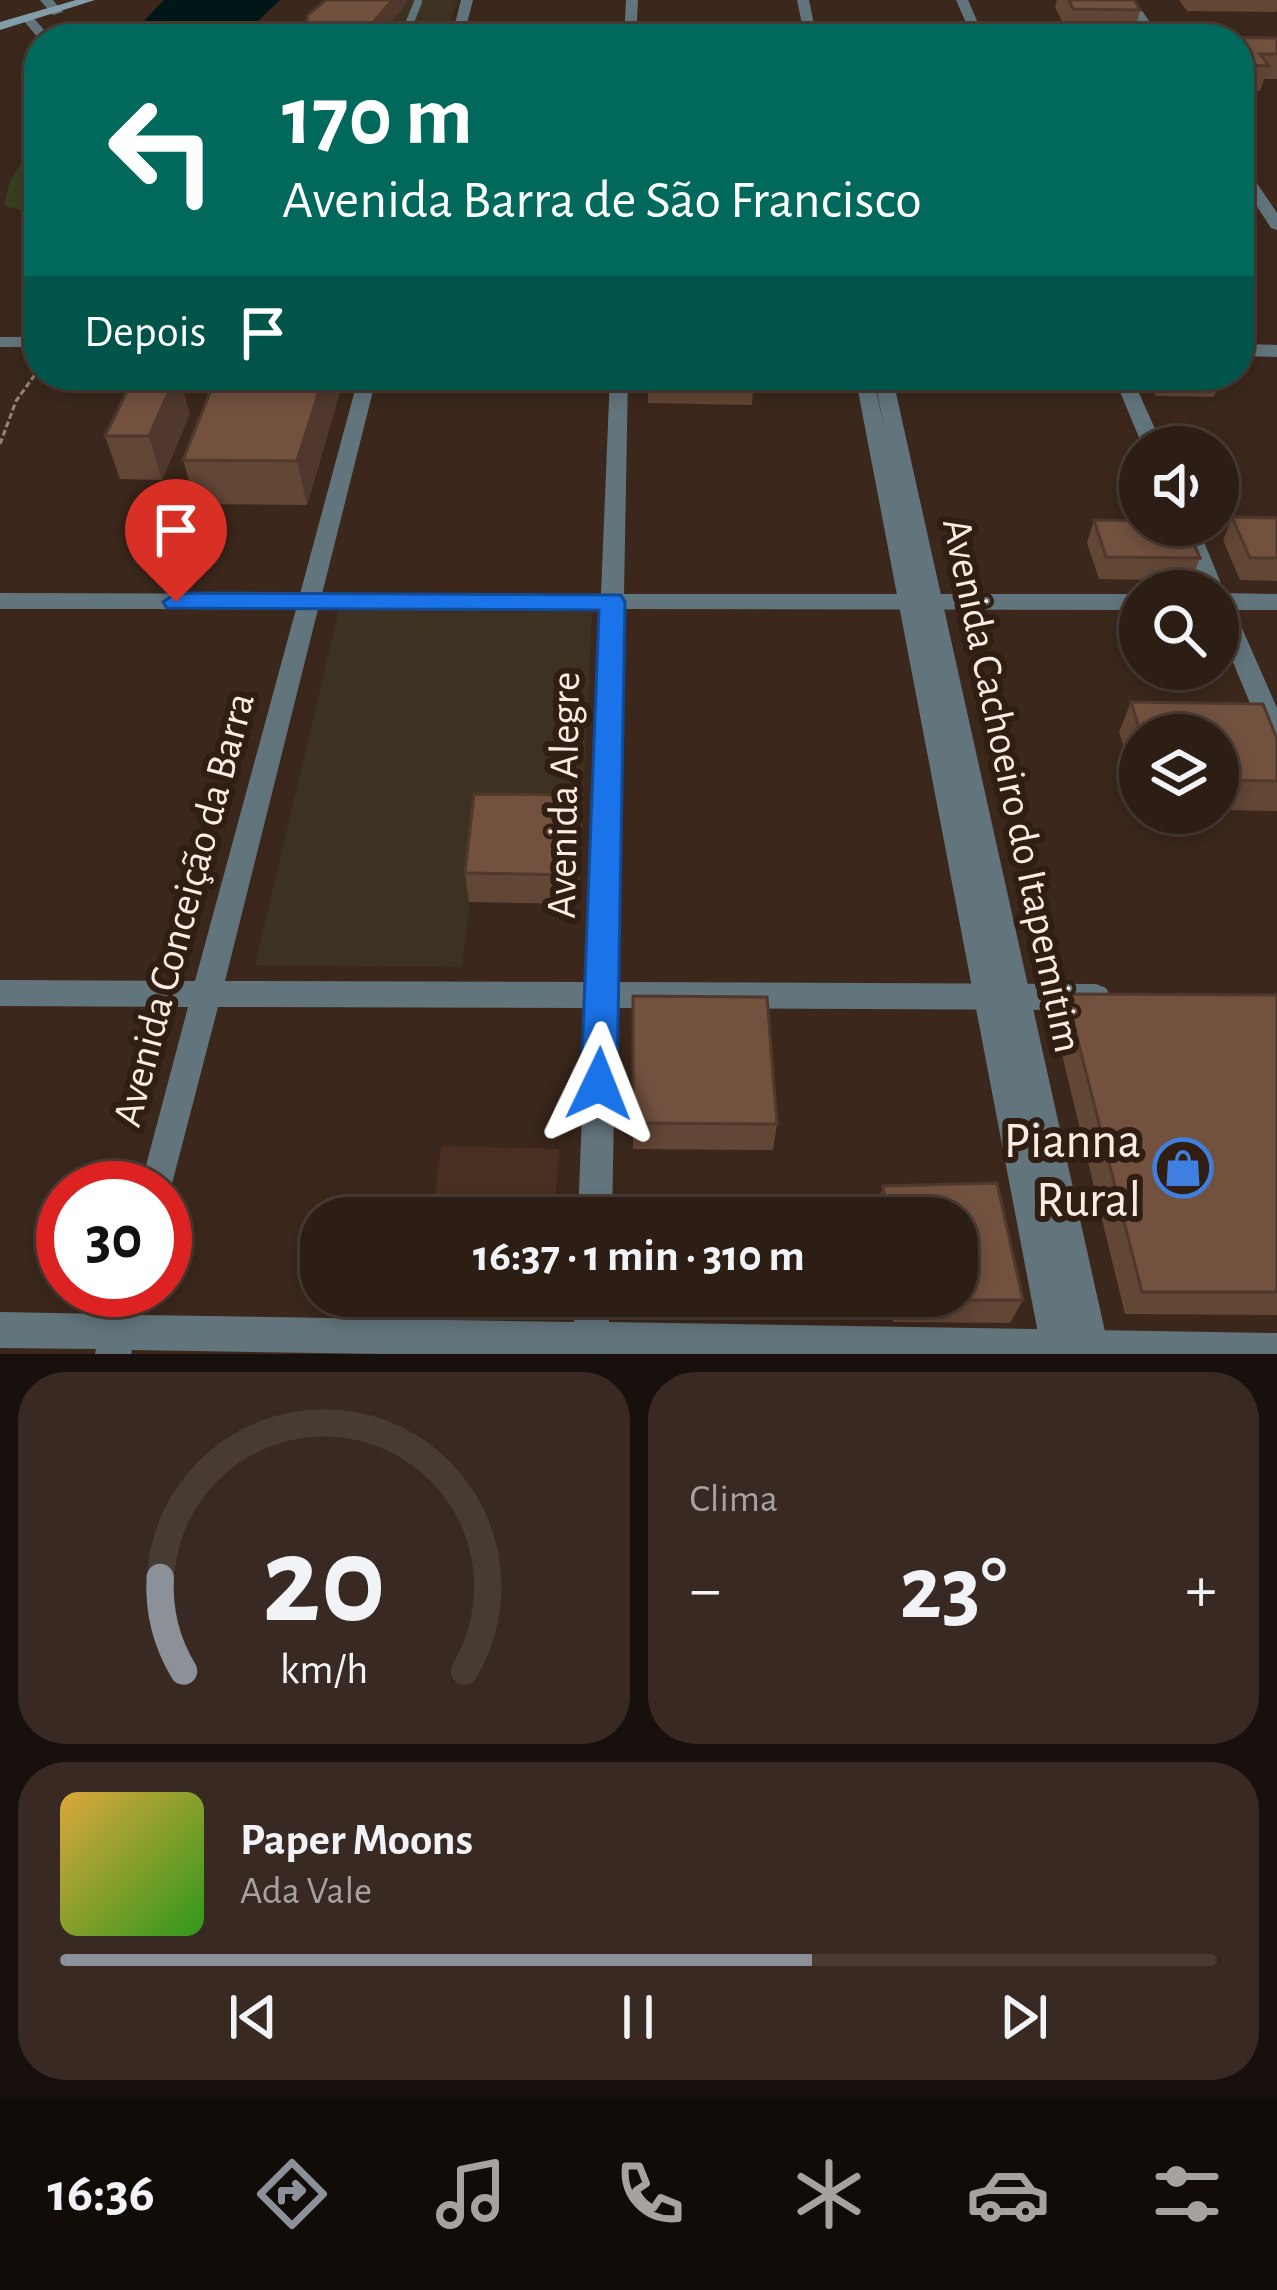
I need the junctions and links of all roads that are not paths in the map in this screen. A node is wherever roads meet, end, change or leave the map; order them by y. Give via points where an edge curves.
1 (46, 0) edge
2 (89, 0) edge
3 (57, 12) junction
4 (29, 20) junction
5 (33, 24) edge
6 (0, 26) edge
7 (1254, 185) edge
8 (1277, 225) edge
9 (364, 390) edge
10 (619, 390) edge
11 (868, 390) edge
12 (886, 390) edge
13 (1128, 390) edge
14 (1144, 426) edge
15 (1239, 599) edge
16 (0, 602) edge
17 (309, 602) junction
18 (612, 602) junction
19 (921, 602) junction
20 (1119, 602) edge
21 (1277, 602) edge
22 (1239, 649) edge
23 (1277, 737) edge
24 (0, 993) edge
25 (206, 994) junction
26 (602, 995) junction
27 (1002, 997) junction
28 (1135, 998) edge
29 (163, 1161) edge
30 (596, 1197) edge
31 (591, 1317) edge
32 (0, 1330) edge
33 (116, 1343) edge
34 (590, 1347) edge
35 (1075, 1351) edge
36 (1277, 1352) edge

1 - 3 street
2 - 3 main road
3 - 4 main road
4 - 5 street
4 - 6 main road
7 - 8 street
9 - 17 street, Avenida Conceição da Barra
10 - 18 street, Avenida Alegre
11 - 19 street
12 - 19 street, Avenida Cachoeiro do Itapemitim
13 - 14 street
15 - 21 street
16 - 17 street
17 - 18 street
17 - 25 street, Avenida Conceição da Barra
18 - 19 street
18 - 26 street, Avenida Alegre
19 - 20 street
19 - 27 street
22 - 23 street
24 - 25 street
25 - 26 street
25 - 29 street, Avenida Conceição da Barra
26 - 27 street
26 - 30 street, Avenida Alegre
27 - 28 street
27 - 35 street
31 - 34 street
32 - 33 street
33 - 34 street
34 - 35 street
35 - 36 street

